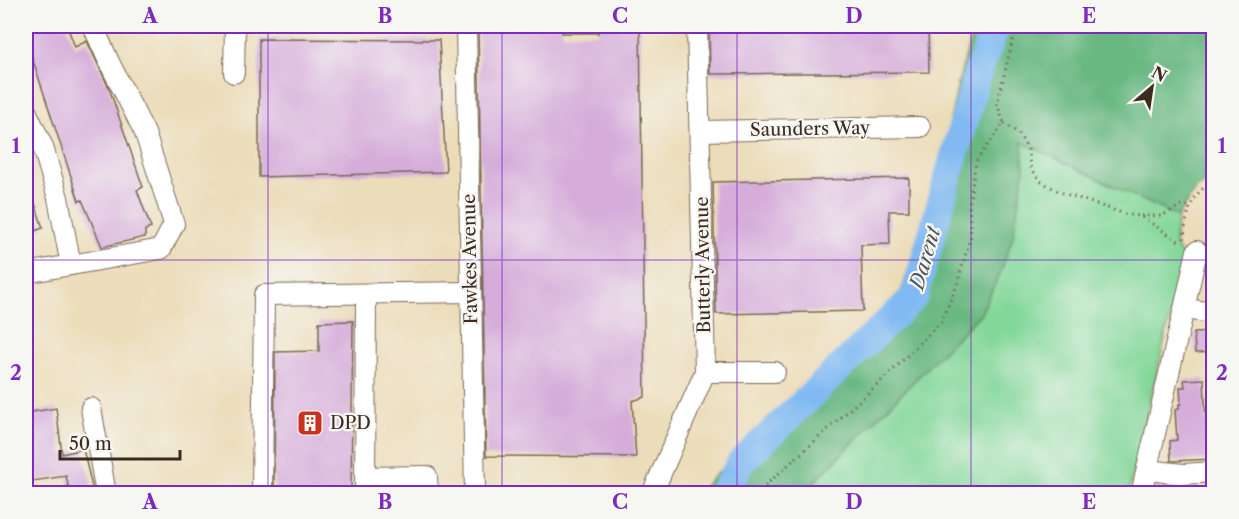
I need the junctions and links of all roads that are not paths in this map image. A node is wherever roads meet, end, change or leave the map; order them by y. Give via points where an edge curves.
1 (93, 26) edge
2 (235, 26) edge
3 (466, 26) edge
4 (697, 26) edge
5 (234, 73) dead end
6 (26, 111) edge
7 (920, 127) dead end
8 (699, 131) junction
9 (1197, 251) road end
10 (71, 265) junction
11 (26, 273) edge
12 (471, 292) junction
13 (366, 294) junction
14 (1184, 309) junction
15 (1214, 313) edge
16 (705, 372) junction
17 (775, 372) dead end
18 (91, 408) dead end
19 (1147, 470) junction
20 (1214, 472) edge
21 (365, 485) edge
22 (106, 494) edge
23 (262, 494) edge
24 (428, 494) edge
25 (475, 494) edge
26 (652, 494) edge
27 (1141, 494) edge

1 - 10 street via 145,133 174,224 161,249
2 - 5 street
3 - 12 street, Fawkes Avenue
4 - 8 street, Butterly Avenue
6 - 10 street via 43,147 58,198
7 - 8 street, Saunders Way
8 - 16 street, Butterly Avenue
9 - 14 street
10 - 11 street
12 - 13 street
12 - 25 street, Fawkes Avenue
13 - 21 street
13 - 23 street via 264,295
14 - 15 street
14 - 19 street
16 - 17 street
16 - 26 street, Butterly Avenue
18 - 22 street
19 - 20 street
19 - 27 street
21 - 24 street via 427,476

